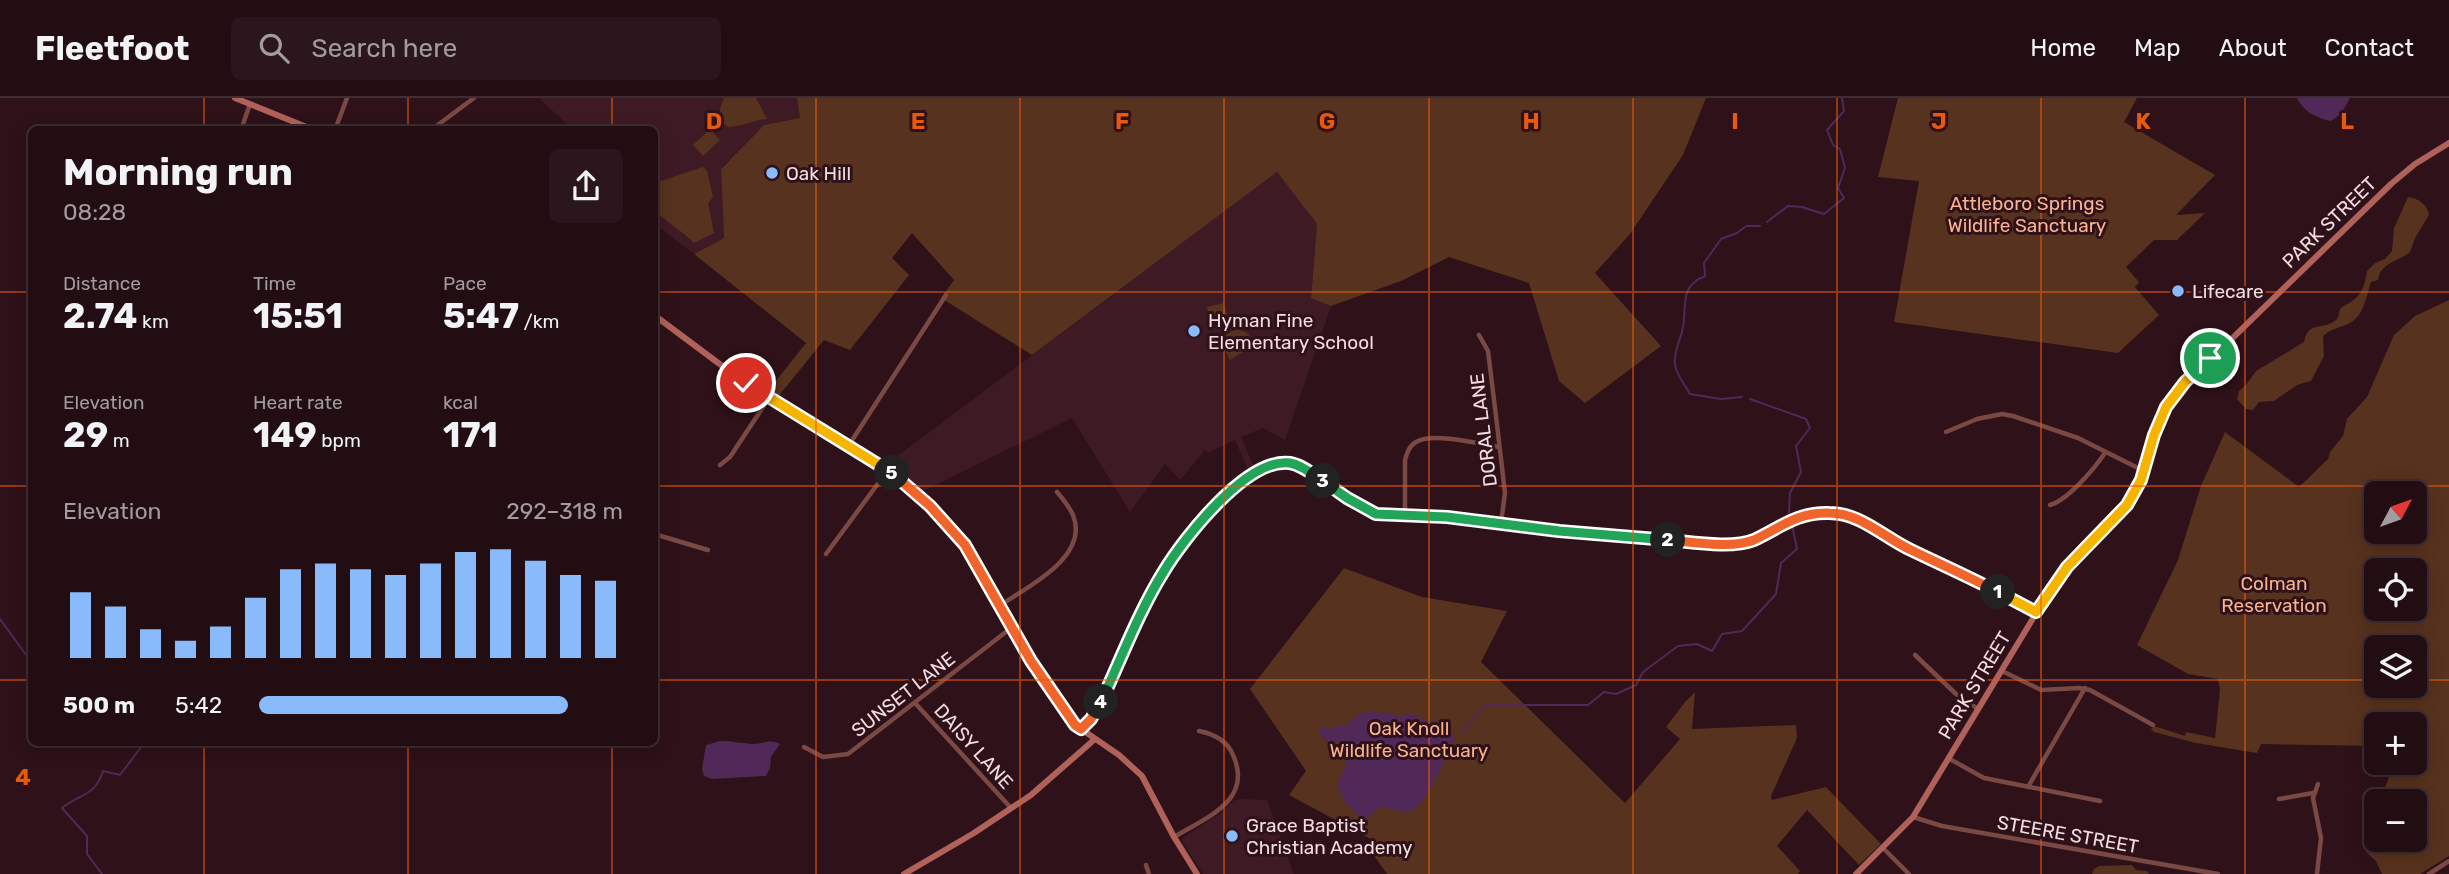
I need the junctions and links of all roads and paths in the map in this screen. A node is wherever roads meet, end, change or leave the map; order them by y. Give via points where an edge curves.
1 (234, 98) edge
2 (346, 98) edge
3 (474, 98) edge
4 (250, 104) junction
5 (242, 126) edge
6 (304, 126) edge
7 (336, 126) edge
8 (436, 126) edge
9 (2449, 144) edge
10 (947, 295) dead end
11 (658, 318) edge
12 (1479, 335) dead end
13 (769, 398) junction
14 (1946, 432) dead end
15 (849, 445) junction
16 (1499, 447) junction
17 (2105, 453) junction
18 (720, 465) dead end
19 (888, 470) junction
20 (2144, 471) junction
21 (1057, 492) dead end
22 (2050, 505) dead end
23 (1405, 516) junction
24 (1501, 523) junction
25 (658, 535) edge
26 (708, 550) dead end
27 (826, 554) dead end
28 (999, 607) junction
29 (2036, 612) junction
30 (1011, 628) junction
31 (1915, 655) dead end
32 (2002, 671) junction
33 (2085, 688) junction
34 (915, 703) junction
35 (1978, 709) junction
36 (2153, 725) dead end
37 (1081, 729) junction
38 (1199, 731) dead end
39 (1094, 739) junction
40 (804, 747) dead end
41 (1948, 758) junction
42 (2318, 784) dead end
43 (2028, 787) junction
44 (2314, 793) junction
45 (2279, 799) dead end
46 (2100, 801) dead end
47 (1012, 809) junction
48 (1913, 817) junction
49 (1174, 837) junction
50 (1883, 849) junction
51 (2449, 861) edge
52 (1146, 865) dead end
53 (904, 874) edge
54 (1149, 874) edge
55 (1197, 874) edge
56 (1856, 874) edge
57 (1909, 874) edge
58 (2218, 874) edge
59 (2317, 874) edge
60 (2429, 874) edge

1 - 4 main road
2 - 7 street
3 - 8 street
4 - 5 street
4 - 6 main road
9 - 20 main road, PARK STREET via 2398,178 2185,382 2159,420
10 - 15 street
11 - 13 main road
12 - 16 street, DORAL LANE via 1488,351
13 - 15 main road
13 - 18 street
14 - 17 street via 1977,419 2004,415 2078,438
15 - 19 main road
16 - 23 street via 1427,438 1413,443 1405,460
16 - 24 street, DORAL LANE via 1505,493
17 - 20 street
17 - 22 street via 2059,502
19 - 27 street
19 - 28 main road via 965,545
20 - 29 main road, PARK STREET via 2127,505 2067,567
21 - 28 street via 1073,517 1075,538 1070,551 1062,562
23 - 24 street
23 - 37 street via 1376,514 1296,464 1277,464 1246,477 1220,501 1163,571 1097,711
24 - 29 street via 1727,544 1754,540 1796,517 1845,514
25 - 26 street
28 - 30 main road
29 - 32 main road, PARK STREET
30 - 34 street, SUNSET LANE
30 - 37 main road via 1060,705
31 - 35 street
32 - 33 street via 2041,690
32 - 35 main road, PARK STREET
33 - 36 street
33 - 43 street
34 - 40 street, SUNSET LANE via 848,754 823,757
34 - 47 street, DAISY LANE
35 - 41 main road, PARK STREET
37 - 39 main road
38 - 49 street via 1212,733 1230,748 1238,766 1237,789 1222,807
39 - 47 main road
39 - 49 main road via 1142,776
41 - 43 street via 1984,778
41 - 48 main road, PARK STREET
42 - 44 street
43 - 46 street
44 - 45 street
44 - 59 street via 2321,838
47 - 53 main road
48 - 50 main road, PARK STREET
48 - 58 street, STEERE STREET via 1942,826
49 - 55 main road
50 - 56 main road, PARK STREET
50 - 57 street
51 - 60 street
52 - 54 street

